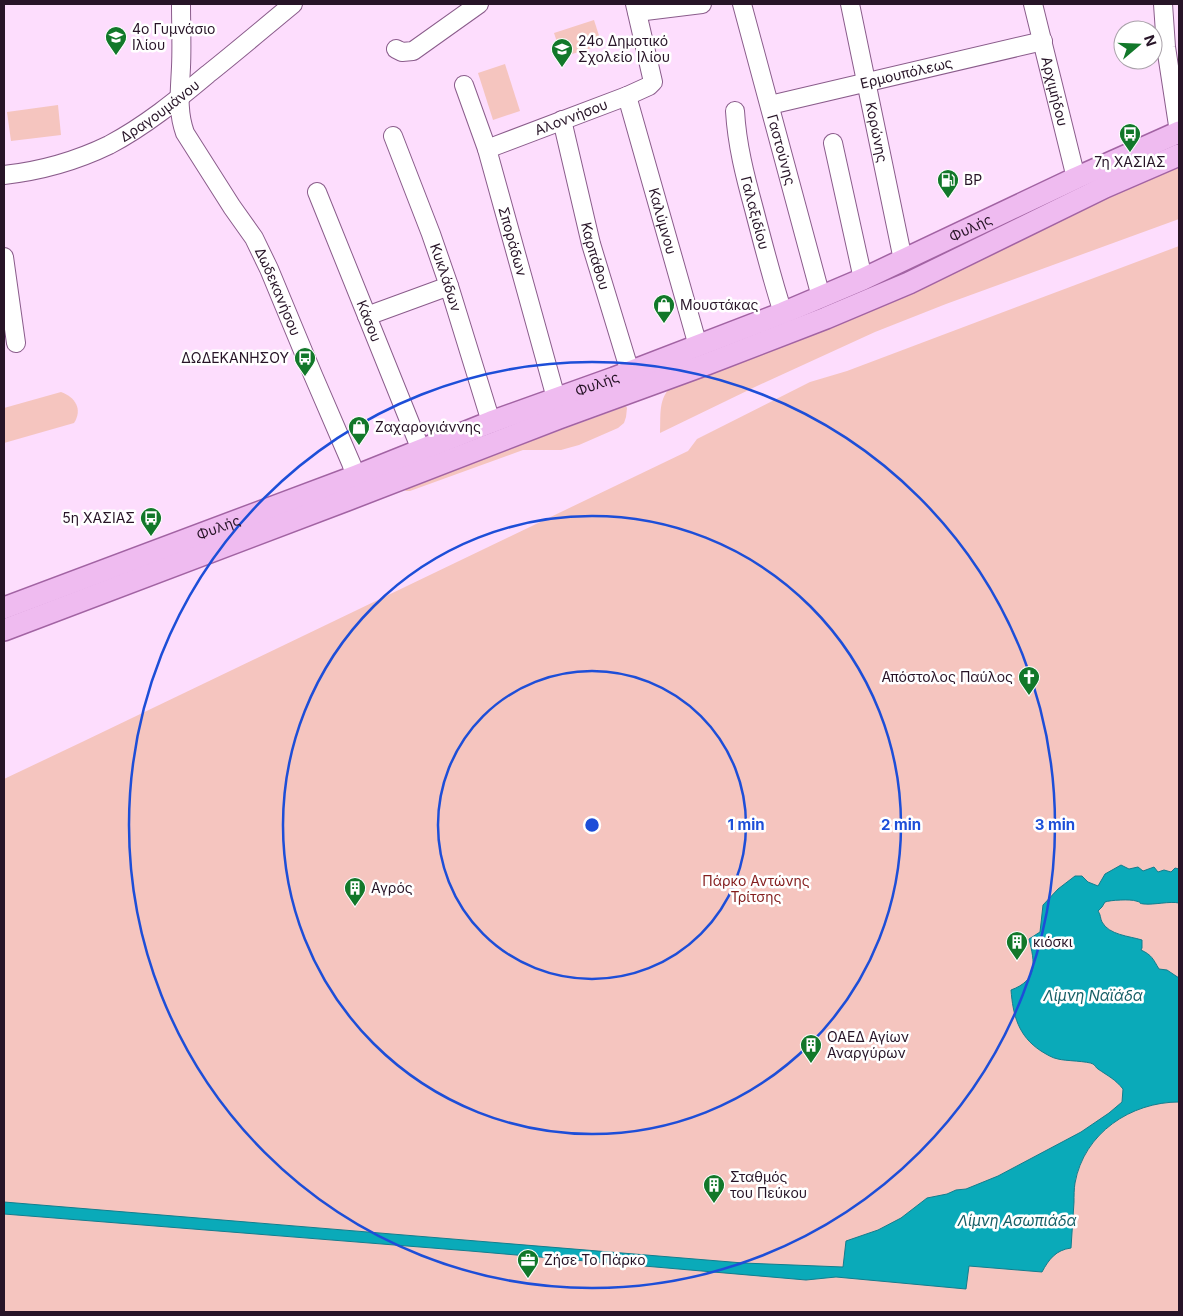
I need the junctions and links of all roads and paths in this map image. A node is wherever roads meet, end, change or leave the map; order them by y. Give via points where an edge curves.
1 (181, 4) edge
2 (293, 4) edge
3 (479, 4) edge
4 (702, 4) edge
5 (742, 4) edge
6 (850, 4) edge
7 (1033, 4) edge
8 (1163, 4) edge
9 (636, 8) edge
10 (1043, 41) junction
11 (396, 49) dead end
12 (866, 82) junction
13 (464, 85) dead end
14 (627, 96) junction
15 (179, 98) junction
16 (770, 105) junction
17 (735, 111) dead end
18 (562, 120) junction
19 (1179, 132) edge
20 (393, 136) dead end
21 (834, 143) dead end
22 (487, 149) junction
23 (1179, 155) edge
24 (4, 175) edge
25 (1076, 178) junction
26 (317, 192) dead end
27 (4, 256) edge
28 (903, 260) junction
29 (863, 279) junction
30 (449, 286) junction
31 (820, 297) junction
32 (783, 313) junction
33 (367, 316) junction
34 (16, 343) dead end
35 (698, 346) junction
36 (633, 380) junction
37 (556, 398) junction
38 (491, 422) junction
39 (421, 450) junction
40 (359, 485) junction
41 (4, 608) edge
42 (4, 630) edge

1 - 15 street, Δωδεκανήσου
2 - 15 street, Δραγουμάνου
3 - 11 street via 414,51
4 - 9 street
5 - 16 street, Γαστούνης
6 - 12 street, Κορώνης
7 - 10 street, Αρχιμήδου
8 - 19 street
9 - 14 street, Αλοννήσου via 652,82
10 - 12 street, Ερμουπόλεως
10 - 25 street, Αρχιμήδου
12 - 16 street, Ερμουπόλεως
12 - 28 street, Κορώνης
13 - 22 street, Σποράδων
14 - 18 street, Αλοννήσου
14 - 35 street, Καλύμνου
15 - 24 street, Δραγουμάνου via 110,145 54,166
15 - 40 street, Δωδεκανήσου via 185,133 251,232 269,269
16 - 31 street, Γαστούνης
17 - 32 street, Γαλαξιδίου via 742,162
18 - 22 street, Αλοννήσου
18 - 36 street, Καρπάθου via 591,244
19 - 25 main road, Φυλής
20 - 30 street, Κυκλάδων
21 - 29 street
22 - 37 street, Σποράδων
23 - 36 main road, Φυλής via 1105,187 909,283 826,318
25 - 28 main road, Φυλής
26 - 33 street, Κάσου
27 - 34 street
28 - 29 main road, Φυλής
29 - 31 main road, Φυλής
30 - 33 street
30 - 38 street, Κυκλάδων
31 - 32 main road, Φυλής
32 - 35 main road, Φυλής
33 - 39 street, Κάσου
35 - 36 main road, Φυλής
36 - 37 main road, Φυλής
36 - 40 main road, Φυλής
37 - 38 main road, Φυλής
38 - 39 main road, Φυλής
39 - 40 main road, Φυλής
40 - 41 main road, Φυλής
40 - 42 main road, Φυλής

